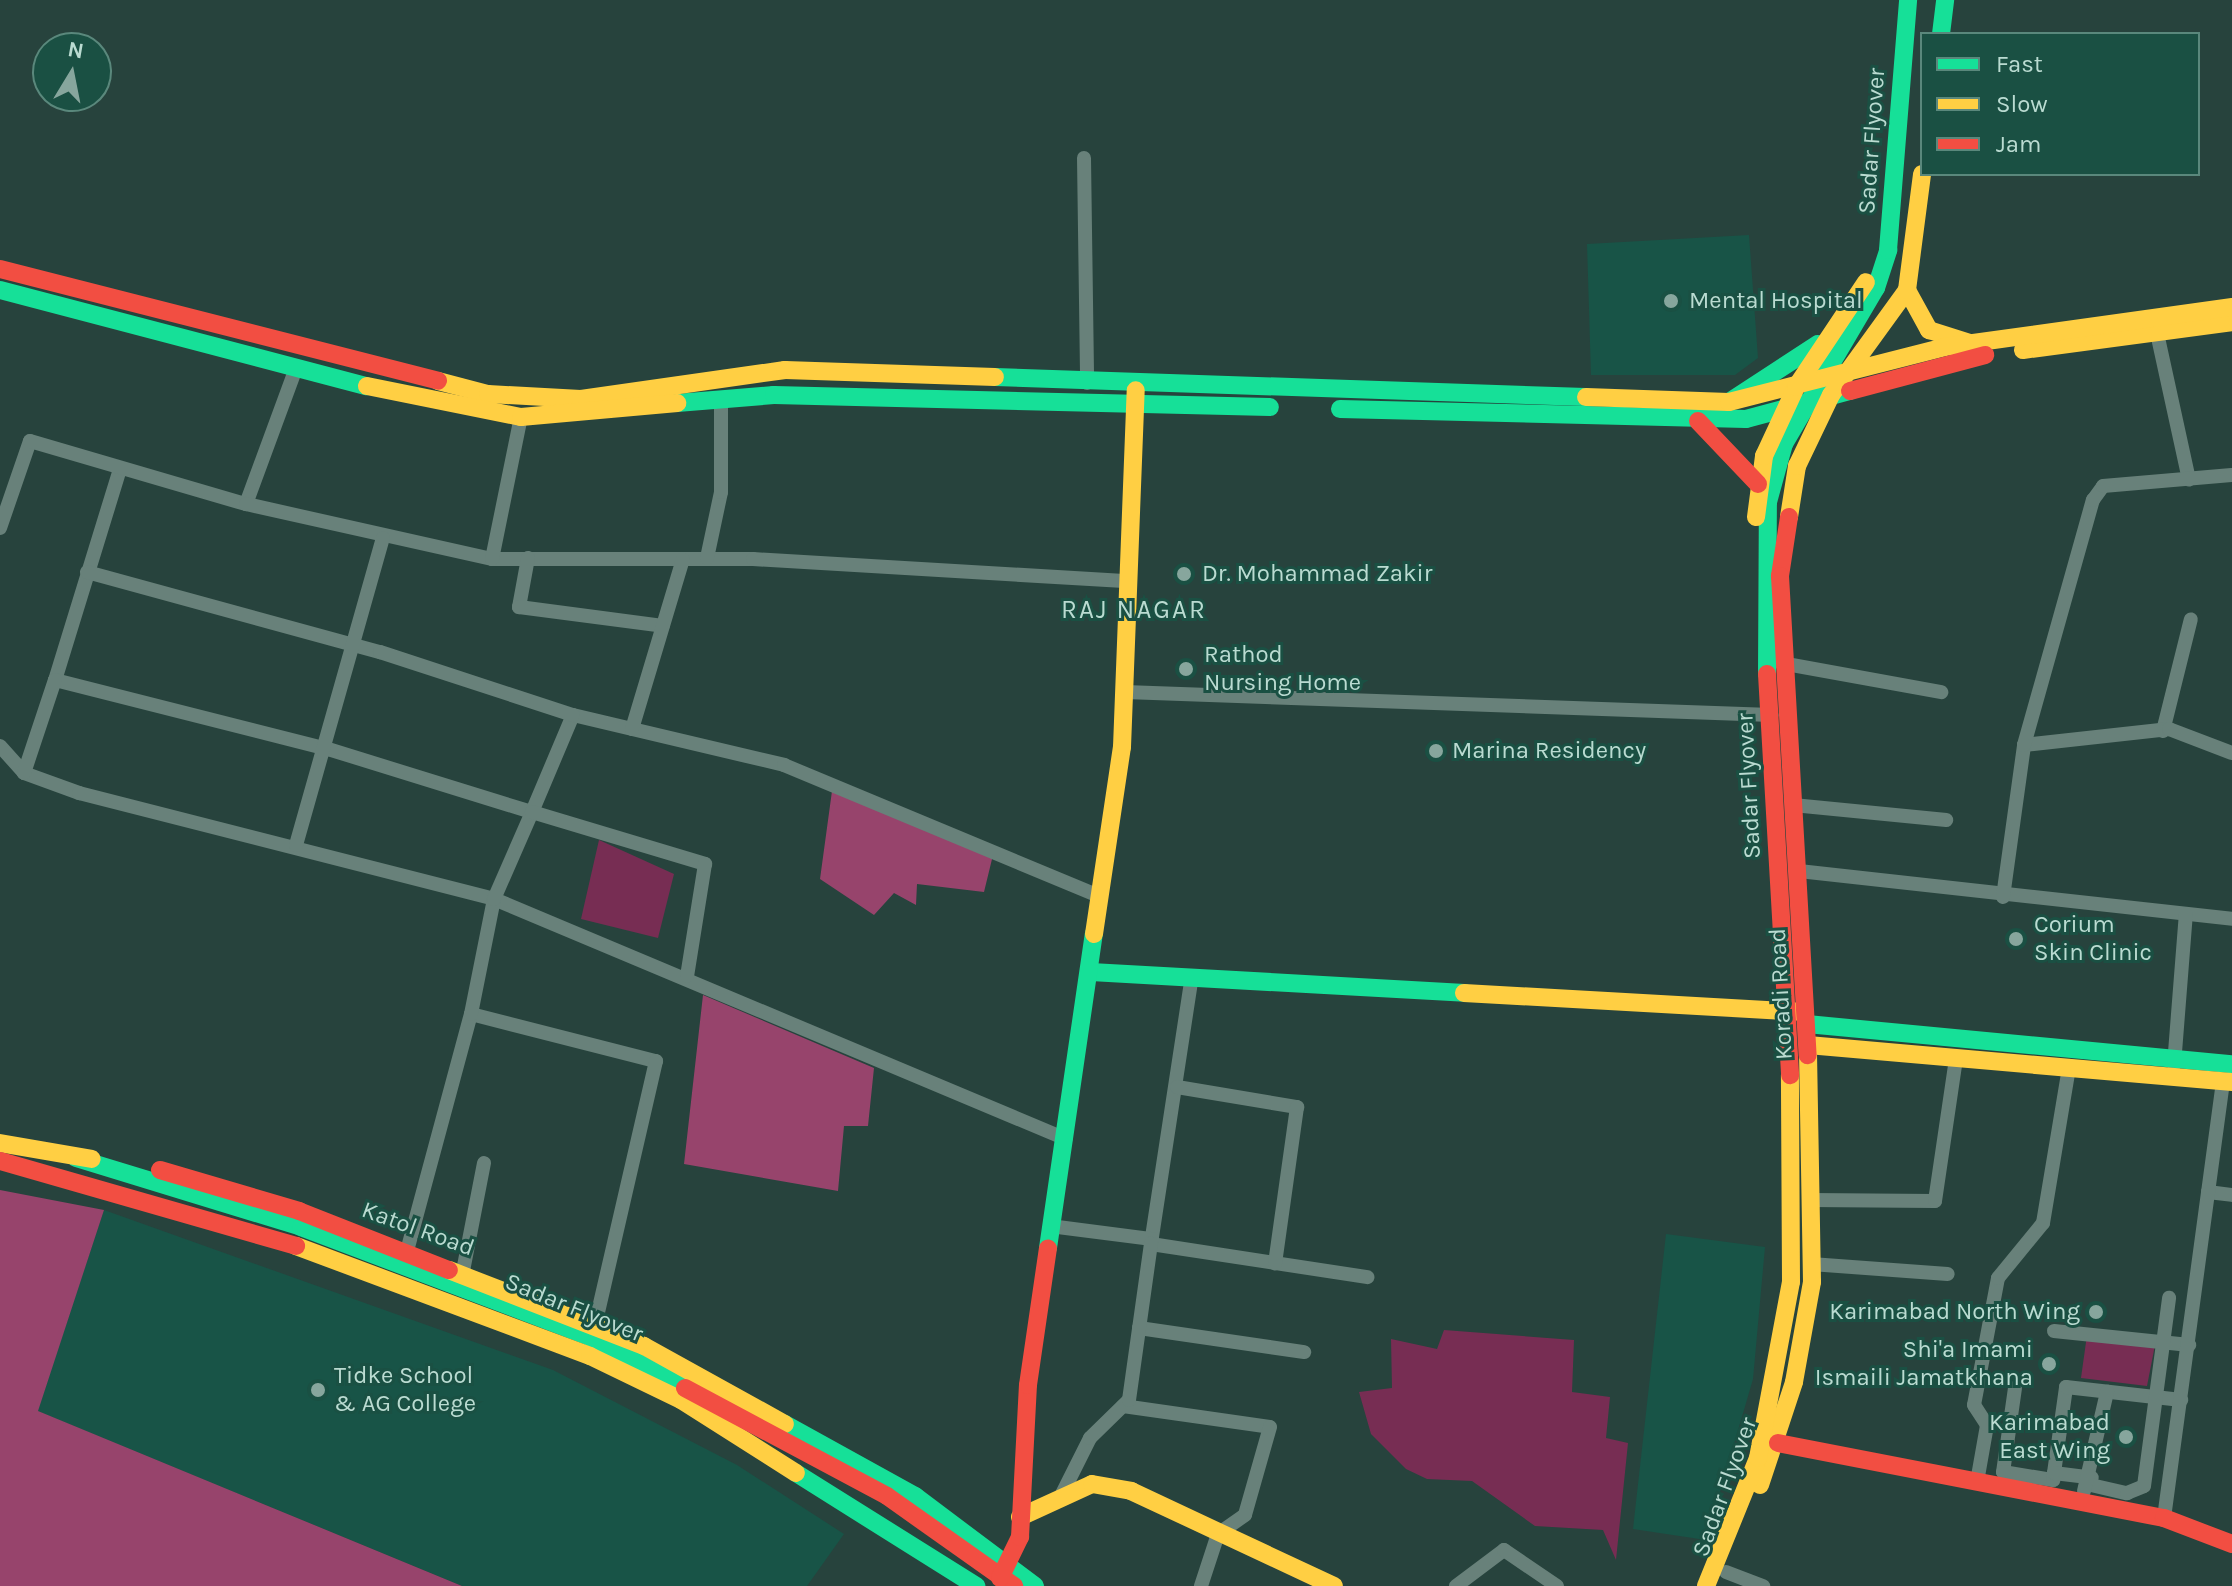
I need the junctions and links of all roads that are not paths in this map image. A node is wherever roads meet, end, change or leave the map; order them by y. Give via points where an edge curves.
1 (1897, 0) edge
2 (1908, 0) edge
3 (1927, 0) edge
4 (1945, 0) edge
5 (1923, 32) edge
6 (1941, 32) edge
7 (1920, 64) edge
8 (1084, 158) dead end
9 (1922, 176) edge
10 (0, 269) edge
11 (0, 290) edge
12 (1907, 290) junction
13 (2232, 307) edge
14 (2232, 322) edge
15 (2153, 325) junction
16 (1829, 337) junction
17 (1970, 343) junction
18 (295, 371) junction
19 (1847, 373) junction
20 (1087, 383) junction
21 (1796, 387) junction
22 (1136, 394) junction
23 (1831, 395) junction
24 (721, 400) junction
25 (1729, 402) junction
26 (1787, 408) junction
27 (521, 417) junction
28 (1698, 421) junction
29 (120, 469) junction
30 (2232, 475) edge
31 (2189, 480) junction
32 (1758, 484) junction
33 (246, 504) junction
34 (0, 528) edge
35 (383, 538) junction
36 (528, 558) junction
37 (707, 558) junction
38 (492, 559) junction
39 (683, 559) junction
40 (87, 572) junction
41 (1128, 581) junction
42 (2191, 619) dead end
43 (663, 626) junction
44 (352, 648) junction
45 (1781, 663) junction
46 (55, 680) junction
47 (1125, 692) junction
48 (1941, 692) dead end
49 (1758, 713) junction
50 (573, 715) junction
51 (1785, 716) junction
52 (632, 729) junction
53 (2163, 731) junction
54 (2024, 745) junction
55 (0, 746) edge
56 (328, 749) junction
57 (2232, 753) edge
58 (24, 773) junction
59 (1793, 805) junction
60 (532, 812) junction
61 (1946, 820) dead end
62 (296, 845) junction
63 (1799, 871) junction
64 (1101, 897) junction
65 (2003, 897) junction
66 (494, 899) junction
67 (2186, 914) junction
68 (2232, 919) edge
69 (1091, 972) junction
70 (687, 976) junction
71 (1191, 982) junction
72 (1773, 1011) junction
73 (471, 1014) junction
74 (1807, 1018) junction
75 (1808, 1045) junction
76 (1956, 1058) junction
77 (2232, 1064) edge
78 (2069, 1068) junction
79 (2173, 1068) junction
80 (2228, 1082) edge
81 (1177, 1087) junction
82 (1066, 1139) junction
83 (0, 1143) edge
84 (0, 1161) edge
85 (484, 1163) dead end
86 (72, 1167) junction
87 (132, 1180) junction
88 (2208, 1192) junction
89 (2232, 1195) edge
90 (1810, 1200) junction
91 (1050, 1226) junction
92 (1152, 1242) junction
93 (407, 1251) junction
94 (1275, 1263) junction
95 (1811, 1264) junction
96 (463, 1271) junction
97 (1948, 1274) dead end
98 (1367, 1277) dead end
99 (2169, 1298) dead end
100 (595, 1325) junction
101 (1139, 1328) junction
102 (2054, 1331) dead end
103 (2163, 1342) junction
104 (2189, 1345) junction
105 (1304, 1352) dead end
106 (2015, 1388) dead end
107 (2107, 1392) junction
108 (2156, 1397) junction
109 (2181, 1400) junction
110 (1123, 1406) junction
111 (1778, 1443) junction
112 (2054, 1476) junction
113 (1977, 1482) junction
114 (2091, 1482) junction
115 (2073, 1500) junction
116 (1055, 1502) junction
117 (1020, 1517) junction
118 (2164, 1518) junction
119 (1218, 1534) junction
120 (2232, 1544) edge
121 (1013, 1563) junction
122 (1720, 1581) edge
123 (1205, 1585) edge
124 (976, 1586) edge
125 (996, 1586) edge
126 (1014, 1586) edge
127 (1035, 1586) edge
128 (1334, 1586) edge
129 (1456, 1586) edge
130 (1557, 1586) edge
131 (1698, 1586) edge
132 (1706, 1586) edge
133 (1763, 1586) edge

1 - 16 main road via 1874,259
2 - 132 main road, Sadar Flyover via 1888,250 1876,288 1784,444 1768,502 1763,599 1791,1084 1791,1282 1758,1458
3 - 5 main road
4 - 6 main road
7 - 122 main road, Sadar Flyover via 1896,265 1885,297 1799,439 1778,505 1771,604 1802,1263 1768,1451
8 - 20 street
9 - 12 main road
10 - 20 main road via 488,394 581,399 785,370
11 - 18 main road
12 - 17 main road via 1929,330
12 - 19 main road
13 - 15 main road
14 - 15 main road
15 - 17 main road
15 - 23 main road via 1973,356
15 - 31 street
16 - 21 main road
16 - 25 main road
17 - 19 main road
18 - 27 main road
18 - 33 street
19 - 21 main road
19 - 23 main road, Koradi Road
20 - 22 main road
21 - 25 main road
21 - 26 main road, Koradi Road
22 - 24 main road
22 - 25 main road
22 - 28 main road
22 - 41 main road
23 - 26 main road
23 - 45 main road, Koradi Road via 1797,466 1780,576
24 - 27 main road
24 - 37 street via 721,492
26 - 28 main road
26 - 32 main road, Koradi Road
27 - 38 street
28 - 32 main road
29 - 33 street
29 - 34 street via 30,441
29 - 40 street
30 - 31 street
31 - 54 street via 2103,486 2093,500
32 - 49 main road, Koradi Road via 1752,569
33 - 35 street
35 - 38 street
35 - 44 street
36 - 38 street
36 - 39 street
36 - 43 street via 519,607
37 - 39 street
37 - 41 street
39 - 43 street
40 - 44 street
40 - 46 street
41 - 47 main road
42 - 53 street
43 - 52 street
44 - 50 street
44 - 56 street
45 - 48 street
45 - 51 main road, Koradi Road
46 - 56 street
46 - 58 street
47 - 49 street
47 - 64 main road
49 - 51 street
49 - 72 main road, Koradi Road
50 - 52 street
50 - 60 street
51 - 59 main road, Koradi Road
52 - 64 street via 784,765
53 - 54 street
53 - 57 street
54 - 65 street
55 - 58 street
56 - 60 street
56 - 62 street
58 - 62 street
59 - 61 street
59 - 63 main road, Koradi Road
60 - 66 street
60 - 70 street via 705,864
62 - 66 street
63 - 65 street
63 - 74 main road, Koradi Road
64 - 69 main road
65 - 67 street
66 - 70 street via 564,934
66 - 73 street
67 - 68 street
67 - 79 street
69 - 71 main road
69 - 82 main road
70 - 82 street
71 - 72 main road
71 - 81 street
72 - 74 main road
72 - 131 main road, Koradi Road via 1778,1282 1752,1441
73 - 93 street
73 - 100 street via 656,1061
74 - 75 main road, Koradi Road
74 - 79 main road
75 - 76 main road
75 - 90 main road, Koradi Road
76 - 78 main road
76 - 90 street via 1935,1201
77 - 79 main road
78 - 79 main road
78 - 113 street via 2043,1223 1998,1278 1974,1405 1987,1425
79 - 80 main road
80 - 88 street
81 - 92 street
81 - 94 street via 1297,1107
82 - 91 main road
83 - 86 main road, Katol Road
84 - 86 main road, Katol Road
85 - 96 street
86 - 87 main road, Sadar Flyover
86 - 93 main road, Katol Road via 135,1164 227,1188
86 - 124 main road, Katol Road via 590,1356 695,1408
87 - 125 main road, Sadar Flyover via 587,1344 718,1409 890,1510
87 - 126 main road, Sadar Flyover via 301,1227 604,1343 887,1496
88 - 89 street
88 - 104 street
90 - 95 main road, Koradi Road
91 - 92 street
91 - 117 main road
92 - 94 street
92 - 101 street
93 - 96 main road, Katol Road
94 - 98 street
95 - 97 street
95 - 111 main road, Koradi Road
96 - 100 main road, Katol Road
99 - 103 street
100 - 121 main road, Katol Road via 915,1496
101 - 105 street
101 - 110 street
102 - 103 street
103 - 104 street
103 - 108 street
104 - 109 street
106 - 112 street via 2003,1472
107 - 108 street
107 - 112 street via 2066,1387
107 - 114 street
108 - 109 street
108 - 114 street via 2144,1486 2127,1493
109 - 118 street
110 - 116 street via 1090,1438
110 - 119 street via 1270,1427 1245,1515
111 - 113 main road
111 - 122 main road, Koradi Road
112 - 114 street
112 - 115 street
113 - 115 main road
114 - 115 street
115 - 118 main road
116 - 117 main road
116 - 119 main road via 1092,1484 1131,1491
117 - 121 main road
118 - 120 main road
119 - 123 street
119 - 128 main road
121 - 125 main road
121 - 127 main road, Katol Road
122 - 133 street
129 - 130 street via 1504,1550

